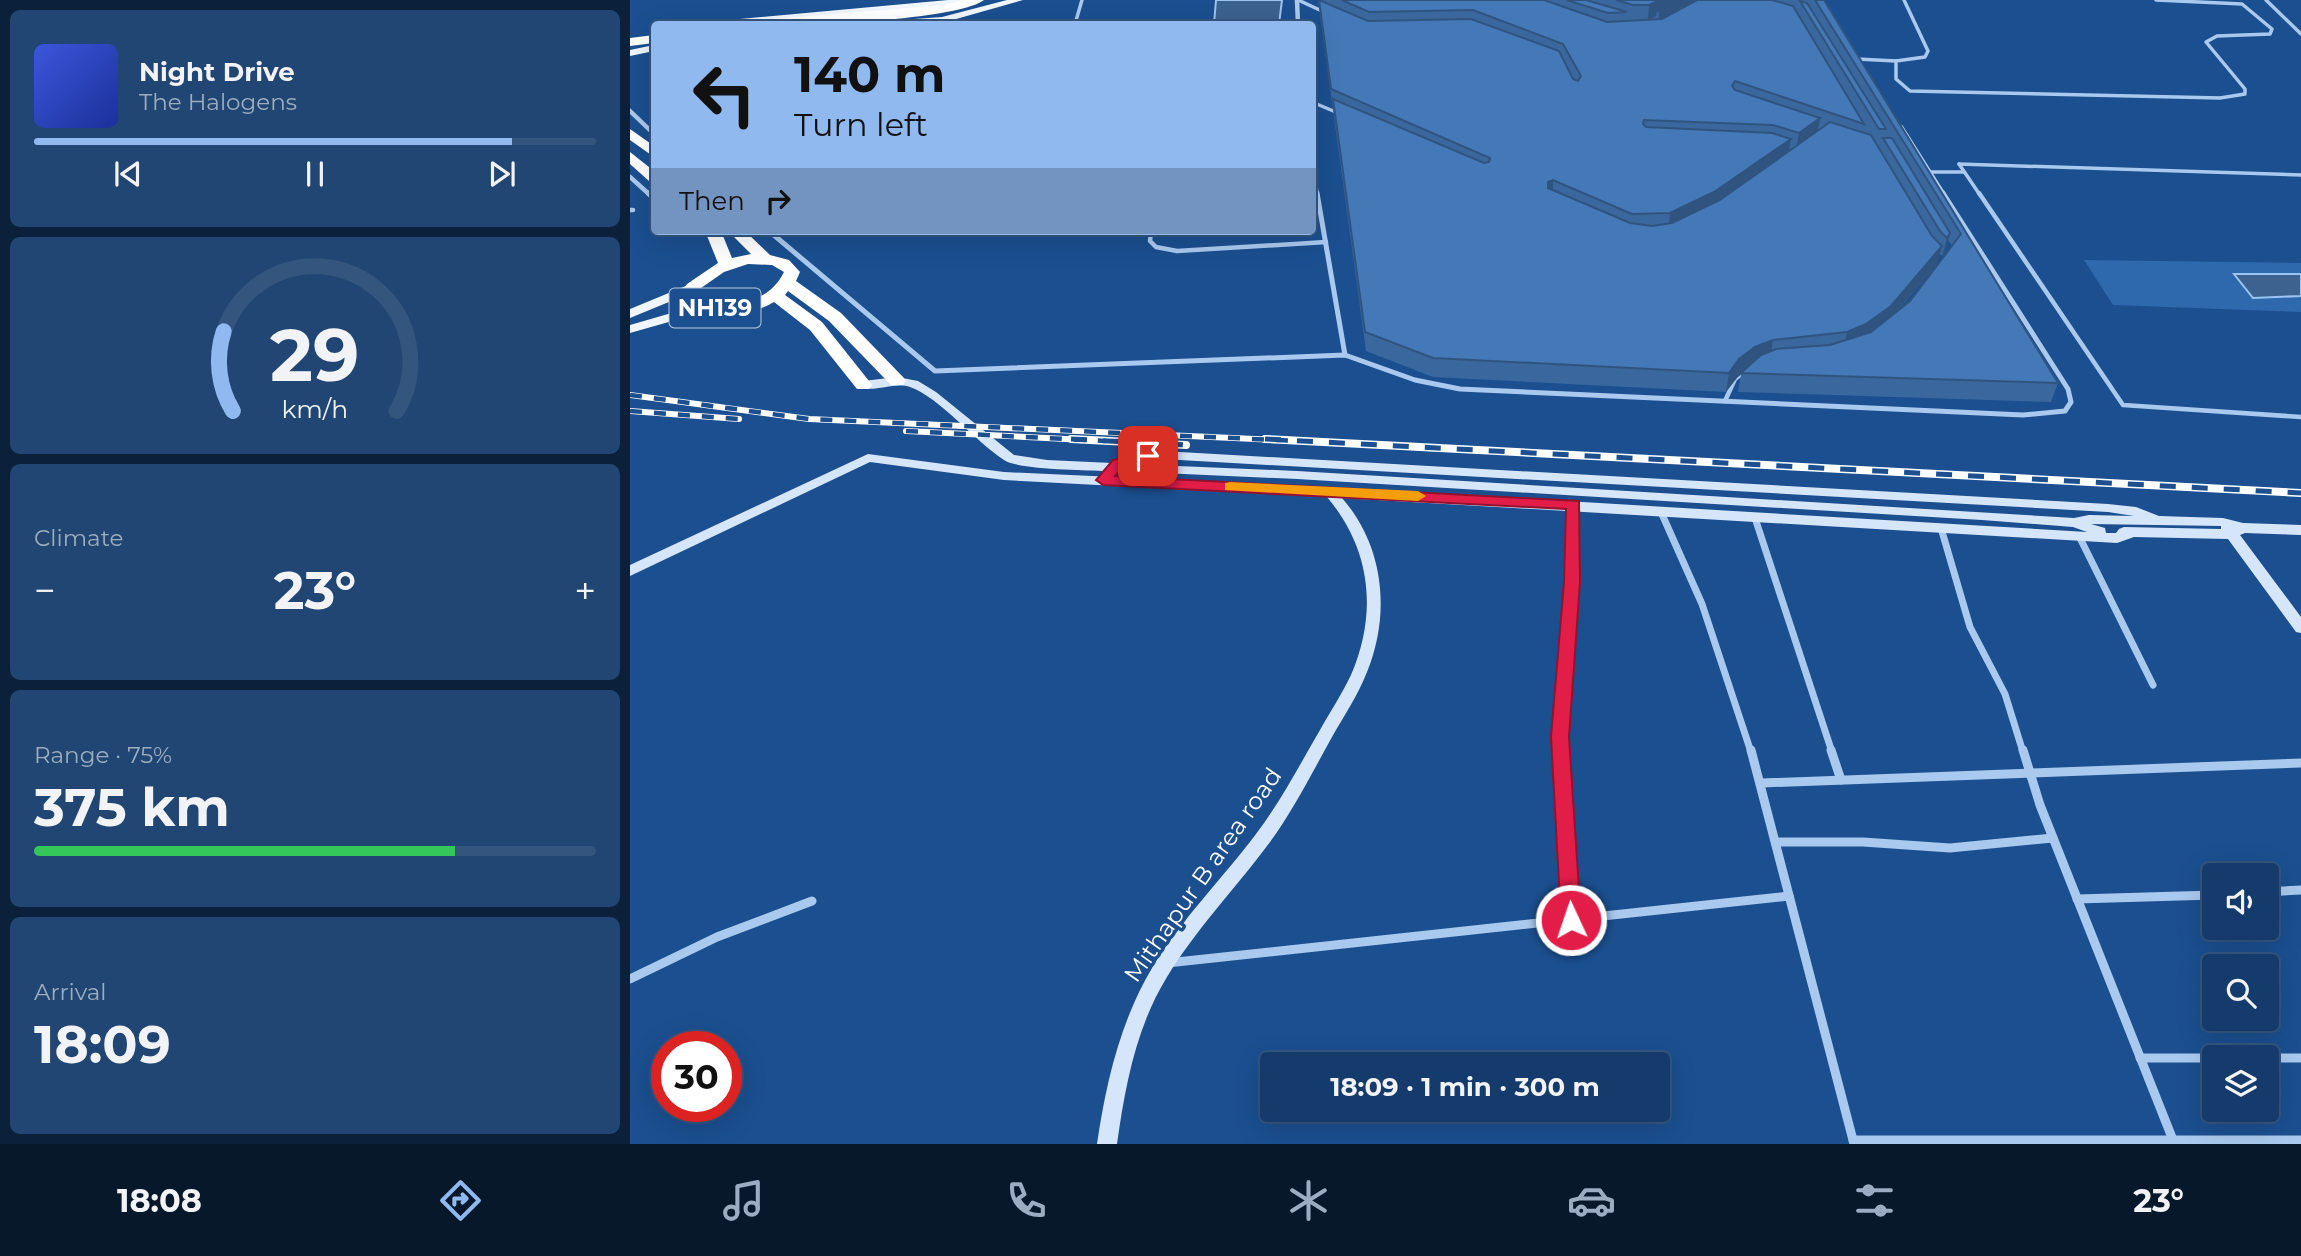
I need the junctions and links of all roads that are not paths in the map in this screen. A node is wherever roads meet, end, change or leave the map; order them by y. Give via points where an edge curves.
1 (962, 0) edge
2 (978, 0) edge
3 (998, 0) edge
4 (1018, 0) edge
5 (1083, 0) edge
6 (1297, 0) edge
7 (1904, 0) edge
8 (2156, 0) edge
9 (2266, 0) edge
10 (1333, 16) edge
11 (786, 21) edge
12 (796, 21) edge
13 (863, 21) edge
14 (916, 21) edge
15 (1076, 21) edge
16 (1298, 21) edge
17 (2301, 34) edge
18 (651, 36) edge
19 (630, 40) edge
20 (651, 49) edge
21 (1850, 49) edge
22 (630, 53) edge
23 (1857, 59) junction
24 (1896, 61) junction
25 (1864, 71) edge
26 (1316, 104) edge
27 (630, 111) edge
28 (1894, 116) edge
29 (1347, 117) edge
30 (651, 131) edge
31 (630, 133) edge
32 (651, 150) edge
33 (630, 156) edge
34 (1964, 172) junction
35 (1931, 173) junction
36 (651, 175) edge
37 (2301, 175) edge
38 (630, 177) edge
39 (1316, 186) edge
40 (651, 196) edge
41 (715, 235) edge
42 (740, 235) edge
43 (774, 235) edge
44 (1151, 235) edge
45 (1326, 242) junction
46 (765, 258) junction
47 (726, 264) junction
48 (693, 287) junction
49 (782, 290) junction
50 (706, 307) junction
51 (630, 314) edge
52 (630, 329) edge
53 (1345, 355) junction
54 (1755, 368) edge
55 (897, 381) junction
56 (863, 385) joint
57 (1725, 401) junction
58 (2301, 418) edge
59 (1103, 480) junction
60 (1329, 491) junction
61 (1573, 505) junction
62 (1661, 512) junction
63 (1755, 518) junction
64 (2156, 520) junction
65 (2113, 526) junction
66 (1941, 528) junction
67 (2076, 529) junction
68 (2301, 530) edge
69 (2237, 531) junction
70 (2133, 532) junction
71 (630, 571) edge
72 (2301, 628) edge
73 (2153, 685) dead end
74 (2301, 763) edge
75 (2030, 775) junction
76 (1841, 780) junction
77 (1762, 783) junction
78 (2053, 838) junction
79 (1776, 842) junction
80 (2301, 890) edge
81 (2279, 891) edge
82 (2202, 895) edge
83 (1789, 896) junction
84 (2077, 898) junction
85 (812, 901) dead end
86 (1571, 920) junction
87 (1166, 963) junction
88 (630, 979) edge
89 (2140, 1058) junction
90 (2202, 1058) edge
91 (2279, 1058) edge
92 (2301, 1058) edge
93 (2172, 1140) junction
94 (2301, 1140) edge
95 (1853, 1142) edge
96 (2137, 1142) edge
97 (2278, 1142) edge
98 (1107, 1144) edge

1 - 11 main road
2 - 12 highway via 944,9
3 - 13 highway via 940,15
4 - 14 main road via 956,17
5 - 15 lane
6 - 10 lane
6 - 16 street
7 - 24 lane via 1928,51 1925,57
8 - 24 lane via 2242,4 2272,29 2270,34 2217,36 2206,42 2245,94 2220,98 1910,91 1899,84
9 - 17 lane
18 - 19 highway
20 - 22 main road
21 - 23 street
23 - 24 lane
23 - 25 street
26 - 29 lane
27 - 30 street
28 - 35 street
31 - 32 highway
33 - 36 highway
34 - 35 lane
34 - 37 lane via 1959,164
34 - 58 lane via 2123,405
35 - 57 street via 2068,389 2071,402 2065,411 2023,415
38 - 40 street
39 - 45 street
41 - 47 highway, NH139
42 - 46 highway, NH139
43 - 53 street via 935,371
44 - 45 lane via 1156,247 1177,251
45 - 53 street
46 - 47 highway, NH139
46 - 49 highway, NH139 via 785,263 792,272
47 - 48 highway, NH139 via 705,274
48 - 50 highway, NH139 via 694,299
48 - 51 main road
49 - 50 highway, NH139 via 753,305
49 - 55 highway, NH139 via 835,317
49 - 56 highway, NH139
50 - 52 main road
53 - 57 street via 1415,380 1461,389
54 - 57 lane via 1735,379
55 - 56 street
55 - 67 street via 914,384 932,395 1010,459 1047,464 1297,475
59 - 60 street
59 - 64 street via 1118,463 1162,455 2108,508
59 - 71 street via 1004,476 869,458
60 - 61 street
60 - 87 street, Mithapur B area road via 1355,523 1372,568 1375,615 1363,665 1276,819
61 - 62 street
61 - 86 street via 1560,737
62 - 63 street
62 - 77 street via 1689,567 1726,663
63 - 66 street
63 - 76 street
64 - 65 street
64 - 69 street via 2223,522
65 - 67 street
65 - 70 street
66 - 67 street
66 - 75 street via 1970,627 2006,694
67 - 70 street via 2117,538
67 - 73 street
68 - 69 street
69 - 70 street
69 - 72 street
74 - 75 street
75 - 76 street
75 - 78 street
76 - 77 street
77 - 79 street
78 - 79 street via 1950,848
78 - 84 street
79 - 83 street
80 - 81 street
82 - 84 street
83 - 86 street
83 - 95 street
84 - 89 street
85 - 88 street via 717,937
86 - 87 street
87 - 98 street, Mithapur B area road via 1141,1007 1124,1059
89 - 90 street
89 - 93 street
91 - 92 street
93 - 96 street
93 - 97 street
94 - 97 street
95 - 96 street

